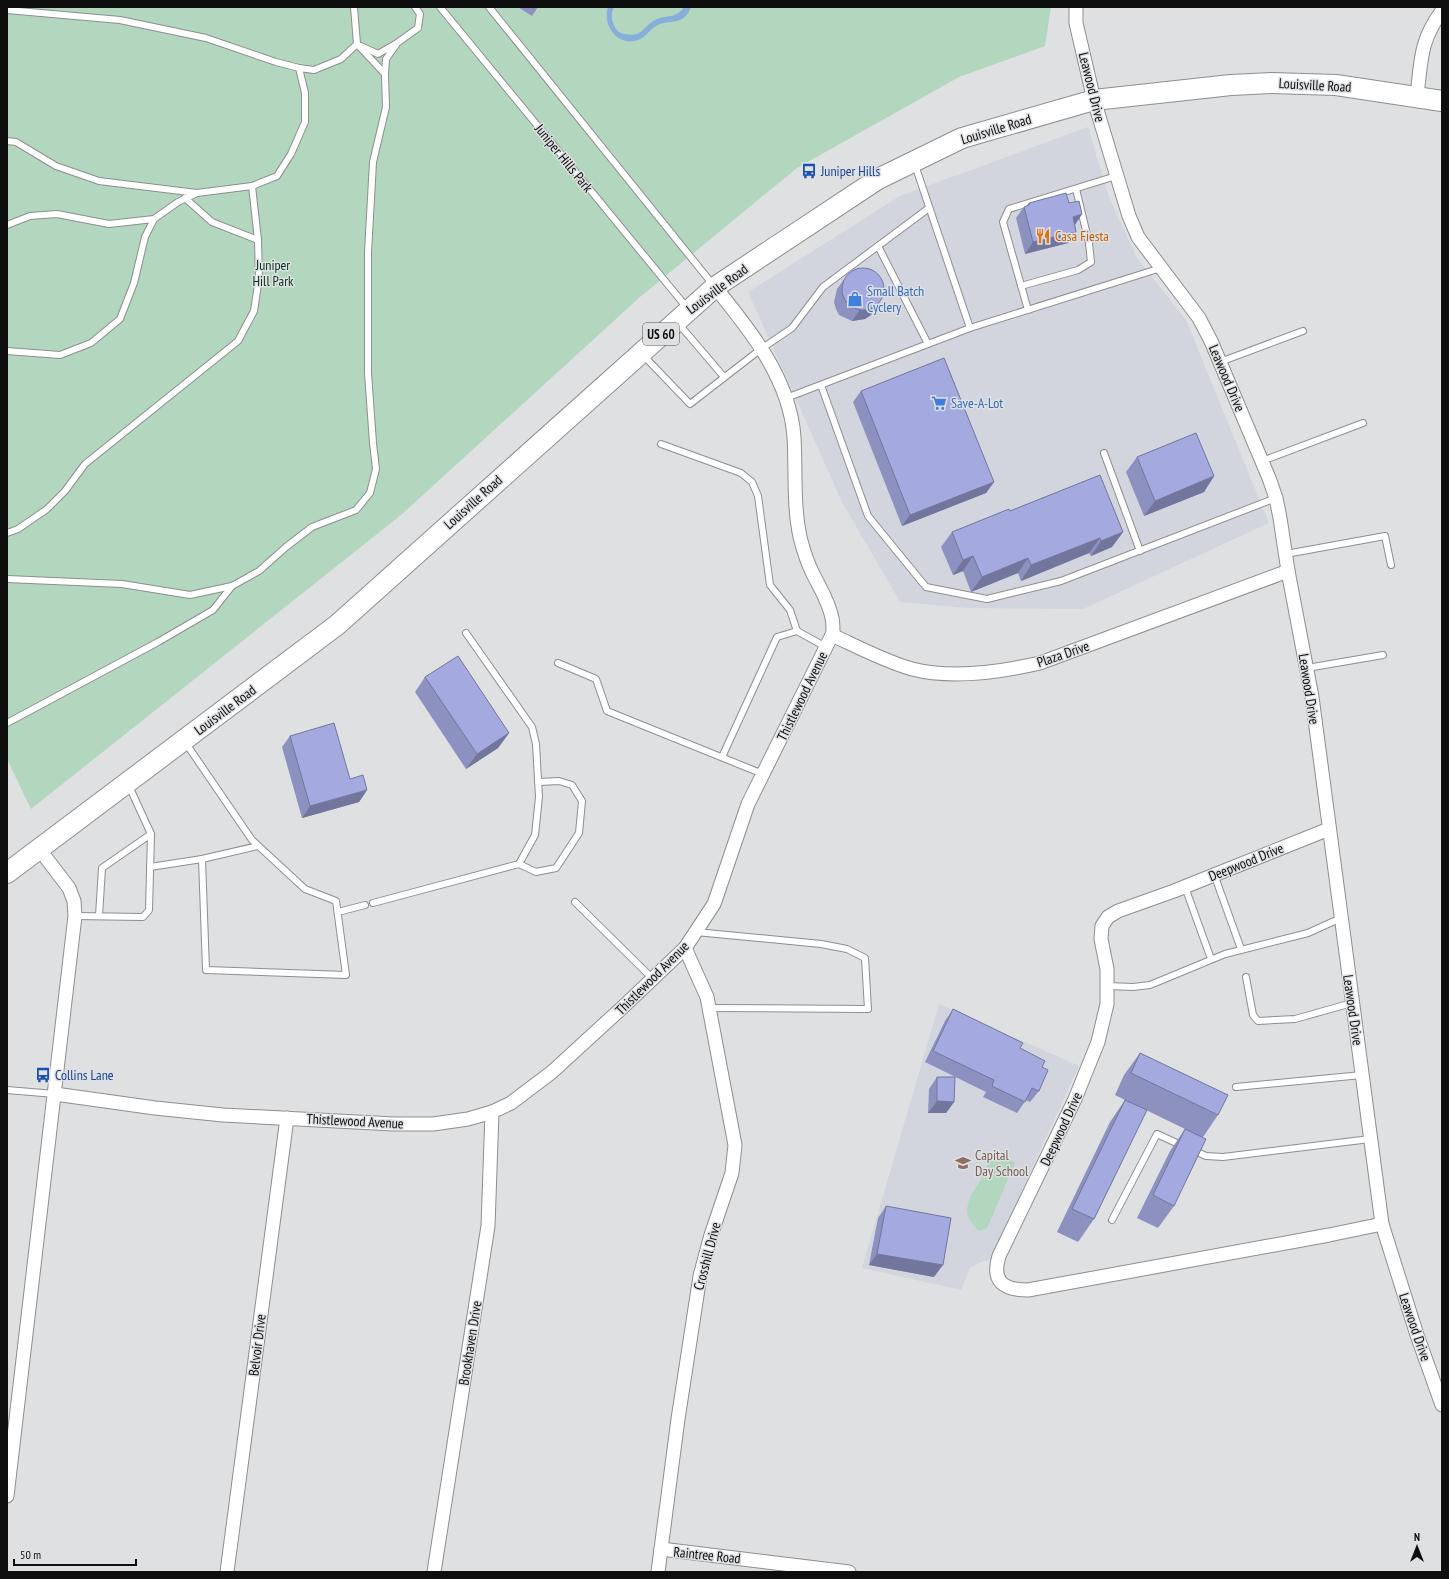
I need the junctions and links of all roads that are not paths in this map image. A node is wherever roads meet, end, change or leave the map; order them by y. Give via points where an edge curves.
1 (354, 7) edge
2 (415, 7) edge
3 (440, 7) edge
4 (490, 7) edge
5 (1076, 7) edge
6 (7, 10) edge
7 (1442, 11) edge
8 (397, 43) junction
9 (357, 44) junction
10 (299, 68) junction
11 (385, 74) junction
12 (1416, 96) junction
13 (1094, 100) junction
14 (1442, 101) edge
15 (7, 141) edge
16 (913, 162) junction
17 (1116, 176) junction
18 (252, 186) junction
19 (1076, 189) junction
20 (197, 193) junction
21 (185, 198) junction
22 (929, 208) junction
23 (154, 219) junction
24 (7, 225) edge
25 (258, 240) junction
26 (878, 246) junction
27 (1161, 268) junction
28 (1021, 286) junction
29 (715, 287) junction
30 (1028, 310) junction
31 (682, 315) junction
32 (970, 328) junction
33 (1303, 331) dead end
34 (928, 344) junction
35 (761, 349) junction
36 (7, 351) edge
37 (640, 352) junction
38 (1220, 362) junction
39 (724, 378) junction
40 (821, 385) junction
41 (786, 398) junction
42 (1363, 423) dead end
43 (661, 444) dead end
44 (1104, 453) dead end
45 (1262, 461) junction
46 (1276, 498) junction
47 (7, 533) edge
48 (1140, 551) junction
49 (1286, 554) junction
50 (1391, 565) dead end
51 (1288, 572) junction
52 (7, 579) edge
53 (232, 586) junction
54 (797, 631) junction
55 (466, 633) dead end
56 (832, 635) junction
57 (826, 647) junction
58 (1383, 655) dead end
59 (558, 663) dead end
60 (1307, 668) junction
61 (7, 722) edge
62 (184, 741) junction
63 (722, 757) junction
64 (763, 774) junction
65 (538, 782) junction
66 (127, 784) junction
67 (1329, 829) junction
68 (151, 834) junction
69 (258, 846) junction
70 (40, 850) junction
71 (202, 859) junction
72 (519, 864) junction
73 (150, 867) junction
74 (7, 873) edge
75 (1214, 874) junction
76 (1185, 886) junction
77 (575, 902) dead end
78 (373, 903) dead end
79 (365, 905) dead end
80 (338, 912) junction
81 (75, 916) junction
82 (99, 916) junction
83 (1341, 918) junction
84 (696, 932) junction
85 (685, 948) junction
86 (1241, 949) junction
87 (1211, 959) junction
88 (1246, 977) dead end
89 (653, 978) junction
90 (1108, 986) junction
91 (1352, 1003) junction
92 (709, 1008) junction
93 (1362, 1075) junction
94 (1236, 1087) dead end
95 (7, 1090) edge
96 (55, 1094) junction
97 (492, 1112) junction
98 (287, 1118) junction
99 (1370, 1138) junction
100 (1112, 1220) dead end
101 (1382, 1224) junction
102 (1442, 1405) edge
103 (7, 1496) edge
104 (661, 1549) junction
105 (227, 1572) edge
106 (434, 1572) edge
107 (658, 1572) edge
108 (849, 1572) edge

1 - 9 lane
2 - 8 lane via 420,14 418,28
3 - 31 lane, Juniper Hills Park
4 - 29 lane
5 - 13 street, Leawood Drive via 1076,23
6 - 10 lane via 120,20 206,38
7 - 12 street via 1422,48
8 - 9 lane via 378,54
8 - 11 lane via 386,59
9 - 10 lane via 341,59 314,70
9 - 11 lane
10 - 18 lane via 306,93 305,122 291,154 277,176
11 - 53 lane via 386,107 372,162 368,252 368,373 376,469 370,493 356,510 312,527 259,571
12 - 13 main road, Louisville Road / US 60 via 1336,85 1272,83
12 - 14 main road, Louisville Road / US 60
13 - 16 main road, Louisville Road / US 60 via 962,138
13 - 17 street, Leawood Drive
15 - 20 lane via 16,142 56,166 99,181
16 - 22 lane
16 - 29 main road, Louisville Road / US 60 via 878,179
17 - 19 lane
17 - 27 street, Leawood Drive via 1138,237
18 - 20 lane
18 - 25 lane
19 - 28 lane via 1091,262 1078,270
19 - 28 lane via 1009,209 1003,222
20 - 21 lane
21 - 23 lane
21 - 25 lane via 212,222
22 - 26 lane
22 - 32 lane
23 - 24 lane via 109,224 56,214 30,216
23 - 36 lane via 145,238 134,282 120,319 91,343 60,355
25 - 47 lane via 259,278 254,311 238,341 85,464 47,509 18,529
26 - 34 lane
26 - 35 lane via 823,287 792,328
27 - 30 lane
27 - 38 street, Leawood Drive via 1199,318
28 - 30 lane
29 - 31 main road, Louisville Road / US 60
29 - 35 street, Thistlewood Avenue
30 - 32 lane
31 - 37 main road, Louisville Road / US 60
31 - 39 lane, Juniper Hills Park
32 - 34 lane
33 - 38 lane
34 - 40 lane
35 - 39 lane
35 - 41 street, Thistlewood Avenue
37 - 39 lane via 690,404
37 - 62 main road, Louisville Road / US 60 via 337,625
38 - 45 street, Leawood Drive
40 - 41 lane
40 - 48 lane via 868,516 926,587 987,599 1060,581
41 - 56 street, Thistlewood Avenue via 794,436 800,536 805,556 829,604
42 - 45 lane
43 - 54 lane via 741,473 752,482 758,496 770,585 790,610
44 - 48 lane
45 - 46 street, Leawood Drive
46 - 48 lane
46 - 49 street, Leawood Drive
49 - 50 lane via 1385,536
49 - 51 street, Leawood Drive
51 - 56 street, Plaza Drive via 1040,663 1015,669 962,673 912,669
51 - 60 street, Leawood Drive
52 - 53 lane via 122,584 190,595
53 - 61 lane via 214,610
54 - 57 lane
54 - 63 lane via 777,637
55 - 65 lane via 532,727 536,744
56 - 57 street, Thistlewood Avenue
57 - 64 street, Thistlewood Avenue
58 - 60 lane
59 - 63 lane via 596,679 607,712
60 - 67 street, Leawood Drive
62 - 66 main road, Louisville Road / US 60
62 - 69 lane
63 - 64 lane
64 - 84 street, Thistlewood Avenue via 748,804 714,904
65 - 72 lane via 535,835
65 - 72 lane via 559,781 572,785 582,801 579,833 556,868 536,872
66 - 68 lane
66 - 70 main road, Louisville Road / US 60
67 - 75 street, Deepwood Drive
67 - 83 street, Leawood Drive
68 - 73 lane
68 - 82 lane via 102,868
69 - 71 lane
69 - 80 lane via 305,889 336,901
70 - 74 main road, Louisville Road / US 60
70 - 81 street via 69,888 74,901
71 - 73 lane
71 - 80 lane via 206,970 346,975
72 - 78 lane
73 - 82 lane via 147,914 143,917
75 - 76 street, Deepwood Drive
75 - 86 lane
76 - 87 lane
76 - 90 street, Deepwood Drive via 1108,917 1102,926 1101,939
77 - 89 lane
79 - 80 lane
81 - 82 lane
81 - 96 street
83 - 86 lane via 1308,934
83 - 91 street, Leawood Drive
84 - 85 street, Thistlewood Avenue
84 - 92 lane via 821,944 847,949 865,958 868,1009
85 - 89 street, Thistlewood Avenue
85 - 92 street, Crosshill Drive via 707,997
86 - 87 lane
87 - 90 lane via 1150,985
88 - 91 lane via 1253,1015 1258,1021 1295,1019
89 - 97 street, Thistlewood Avenue via 552,1072 511,1103
90 - 101 street, Deepwood Drive via 1104,1023 1092,1060 999,1256 996,1266 998,1280 1019,1290 1028,1290
91 - 93 street, Leawood Drive
92 - 104 street, Crosshill Drive via 733,1134 732,1173 700,1276
93 - 94 lane
93 - 99 street, Leawood Drive
95 - 96 lane
96 - 98 street, Thistlewood Avenue via 162,1109
96 - 103 street
97 - 98 street, Thistlewood Avenue via 468,1119 433,1124
97 - 106 street, Brookhaven Drive via 488,1226
98 - 105 street, Belvoir Drive
99 - 100 lane via 1223,1157 1206,1156 1156,1134
99 - 101 street, Leawood Drive
101 - 102 street, Leawood Drive
104 - 107 street, Crosshill Drive
104 - 108 street, Raintree Road

